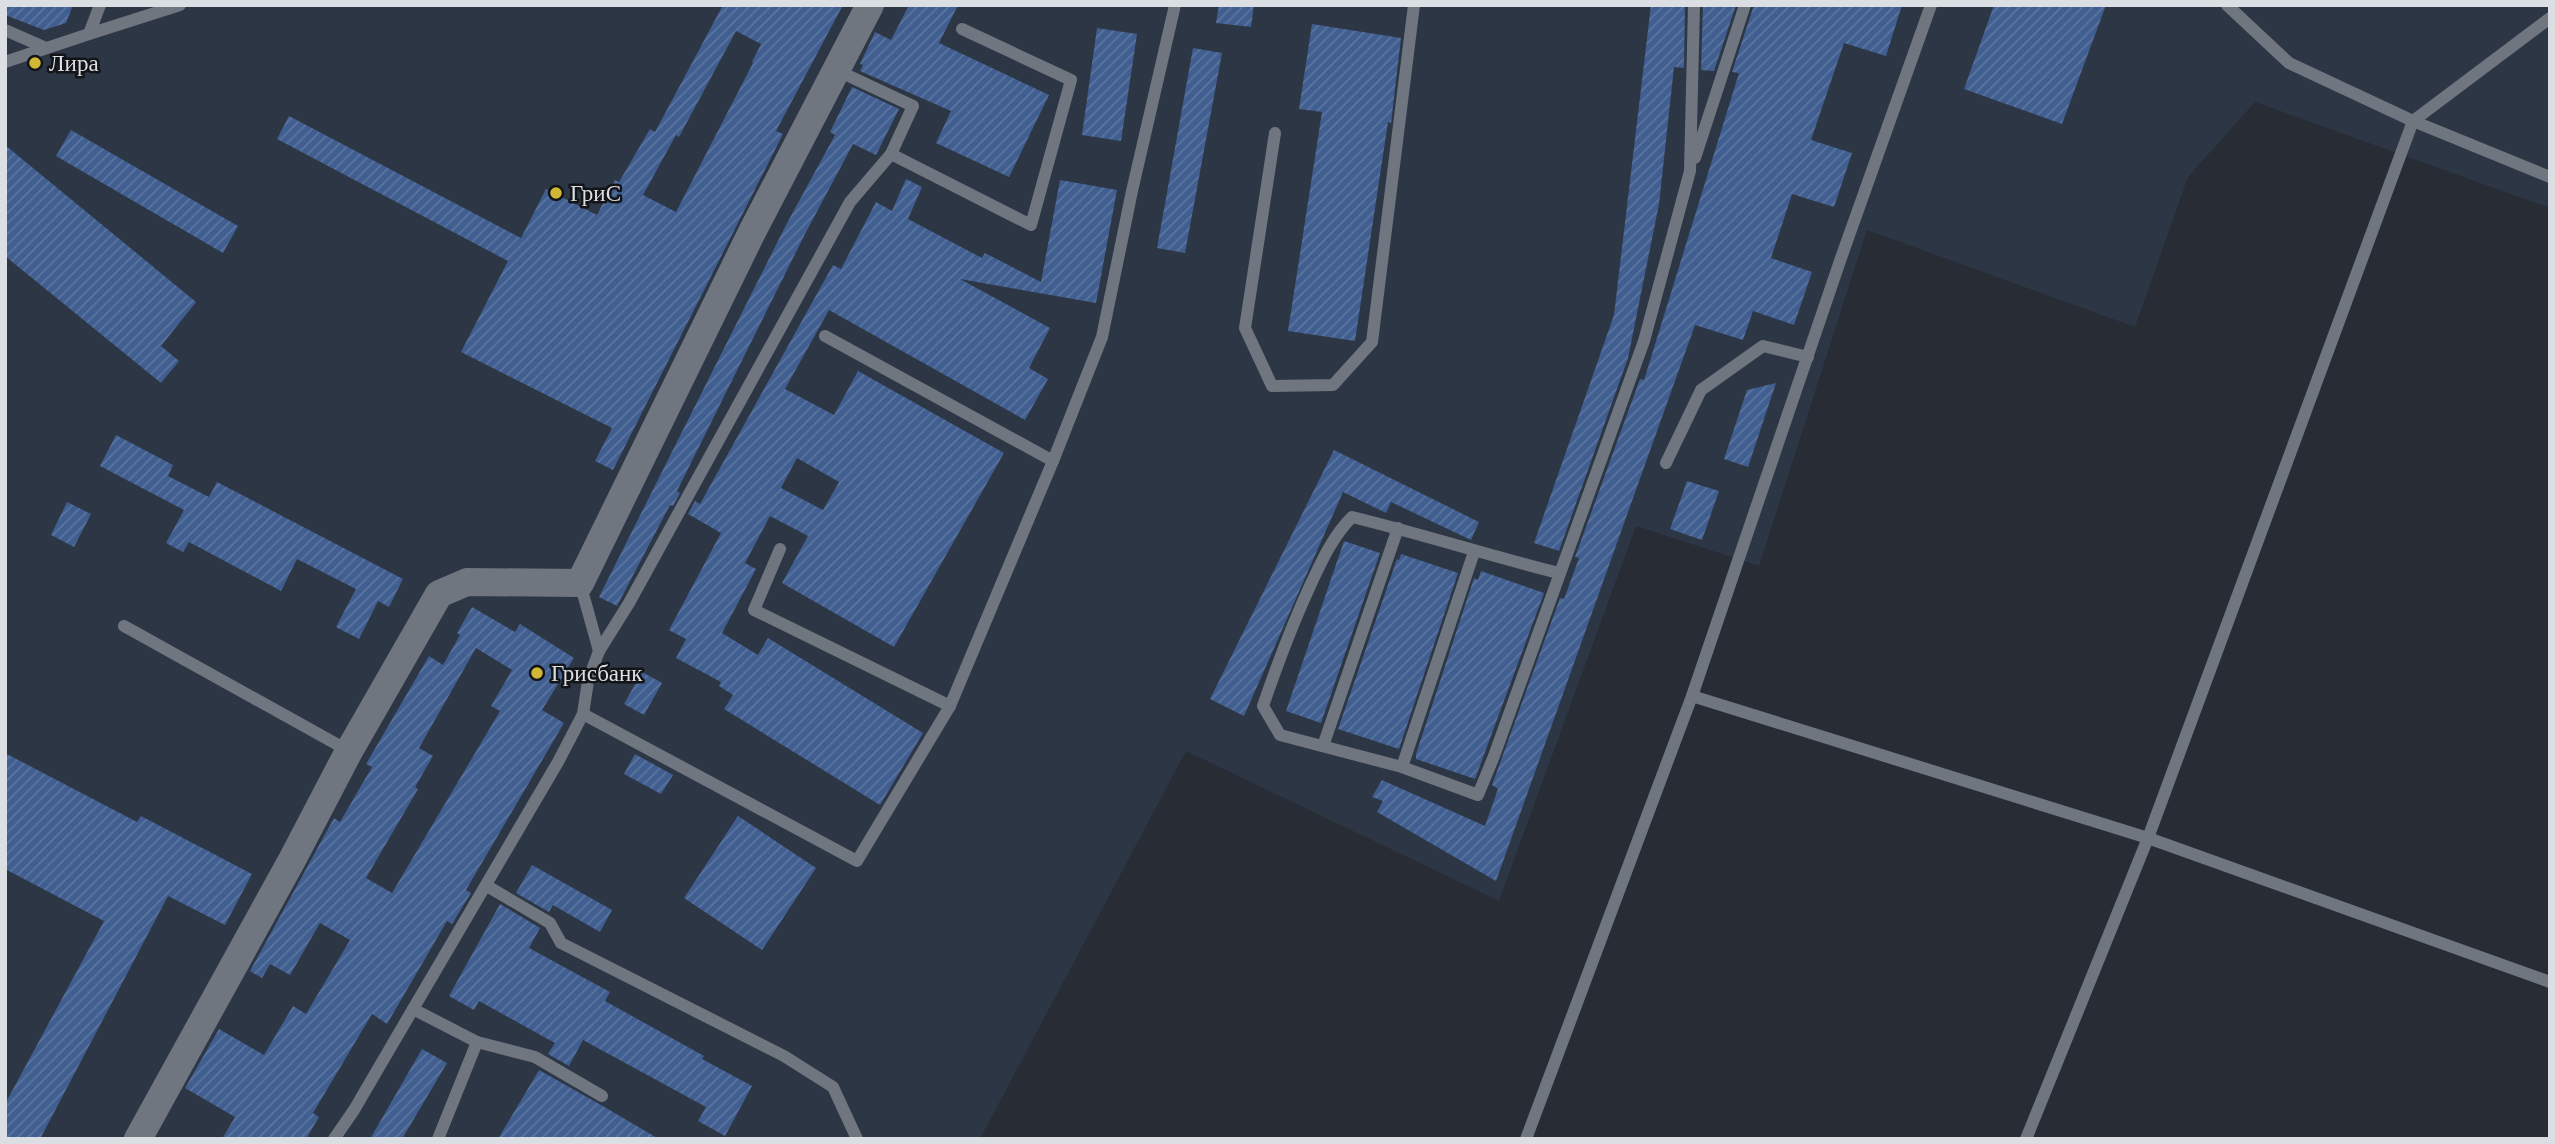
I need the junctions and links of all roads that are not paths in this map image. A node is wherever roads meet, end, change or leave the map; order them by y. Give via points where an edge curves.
1 (100, 5) edge
2 (180, 5) edge
3 (870, 5) edge
4 (1175, 5) edge
5 (1413, 5) edge
6 (1694, 5) edge
7 (1745, 5) edge
8 (1931, 5) edge
9 (2227, 5) edge
10 (2550, 18) edge
11 (962, 29) dead end
12 (5, 30) edge
13 (89, 34) junction
14 (46, 48) junction
15 (5, 62) edge
16 (836, 70) junction
17 (2413, 121) junction
18 (1276, 133) dead end
19 (891, 154) junction
20 (1690, 171) junction
21 (2550, 177) edge
22 (825, 336) dead end
23 (1808, 357) junction
24 (1053, 461) junction
25 (1667, 463) dead end
26 (1398, 528) junction
27 (780, 549) dead end
28 (1474, 552) junction
29 (1559, 573) junction
30 (580, 583) junction
31 (124, 626) dead end
32 (599, 651) junction
33 (1692, 696) junction
34 (950, 706) junction
35 (583, 714) junction
36 (1323, 746) junction
37 (349, 751) junction
38 (1402, 767) junction
39 (2148, 838) junction
40 (487, 886) junction
41 (2550, 982) edge
42 (413, 1009) junction
43 (477, 1042) junction
44 (602, 1096) dead end
45 (138, 1139) edge
46 (334, 1139) edge
47 (438, 1139) edge
48 (857, 1139) edge
49 (1526, 1139) edge
50 (2026, 1139) edge

1 - 13 lane
2 - 13 lane
3 - 16 street
4 - 24 lane via 1101,337
5 - 18 lane via 1372,342 1333,385 1272,386 1245,328
6 - 20 lane
7 - 20 lane
8 - 23 lane
9 - 17 lane via 2289,64
10 - 17 lane
11 - 19 lane via 1071,80 1031,225
12 - 14 lane
13 - 14 lane
14 - 15 lane
16 - 19 lane via 913,106
16 - 30 street via 751,232
17 - 21 lane
17 - 39 lane
19 - 32 lane via 850,202
20 - 29 lane via 1644,341
22 - 24 lane
23 - 25 lane via 1763,346 1701,390
23 - 33 lane
24 - 34 lane
26 - 28 lane
26 - 36 lane
26 - 36 lane via 1352,517 1338,531 1284,644 1263,706 1280,735
27 - 34 lane via 754,610
28 - 29 lane
28 - 38 lane
29 - 38 lane via 1478,795
30 - 32 lane
30 - 37 street via 467,582 439,594
31 - 37 lane
32 - 35 lane
33 - 39 lane
33 - 49 lane
34 - 35 lane via 857,861
35 - 40 lane
36 - 38 lane
37 - 45 street
39 - 41 lane
39 - 50 lane
40 - 42 lane
40 - 48 lane via 550,923 561,943 784,1056 833,1087
42 - 43 lane
42 - 46 lane
43 - 44 lane via 535,1057
43 - 47 lane

